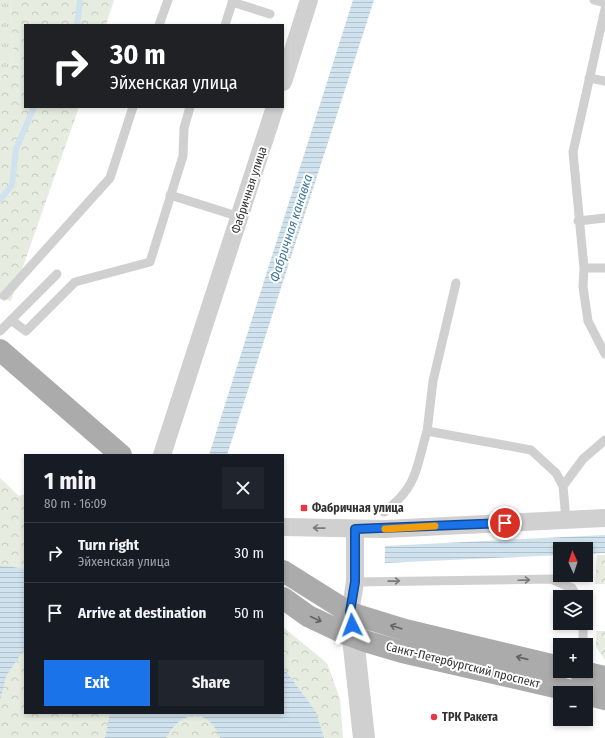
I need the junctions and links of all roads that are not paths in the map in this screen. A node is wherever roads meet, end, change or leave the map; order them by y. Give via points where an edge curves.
1 (168, 0) edge
2 (309, 0) edge
3 (594, 0) edge
4 (233, 1) edge
5 (605, 2) edge
6 (605, 9) edge
7 (270, 14) dead end
8 (160, 24) edge
9 (225, 24) edge
10 (589, 78) junction
11 (284, 79) edge
12 (605, 80) edge
13 (133, 108) edge
14 (190, 108) edge
15 (275, 108) edge
16 (170, 195) junction
17 (240, 217) junction
18 (605, 218) edge
19 (578, 221) junction
20 (584, 268) junction
21 (605, 268) edge
22 (57, 274) dead end
23 (456, 283) dead end
24 (4, 296) dead end
25 (11, 320) junction
26 (0, 331) edge
27 (0, 350) edge
28 (605, 354) edge
29 (427, 432) junction
30 (605, 440) edge
31 (120, 454) edge
32 (162, 454) edge
33 (563, 486) junction
34 (384, 512) dead end
35 (605, 518) edge
36 (566, 520) junction
37 (284, 527) edge
38 (355, 529) junction
39 (284, 572) edge
40 (355, 582) junction
41 (573, 590) edge
42 (284, 599) edge
43 (350, 612) junction
44 (350, 635) junction
45 (553, 665) edge
46 (593, 674) edge
47 (605, 677) edge
48 (553, 687) edge
49 (593, 696) edge
50 (605, 699) edge
51 (353, 738) edge
52 (364, 738) edge

1 - 8 lane
2 - 11 street
3 - 5 lane
4 - 7 lane
4 - 9 lane
6 - 10 lane
10 - 12 lane
10 - 19 lane via 573,152
13 - 24 lane via 110,178
14 - 16 lane via 184,128 183,156
15 - 17 street, Фабричная улица
16 - 17 lane
16 - 25 lane via 150,262 75,282 26,331
17 - 32 street, Фабричная улица
18 - 19 lane
19 - 20 lane
20 - 21 lane
20 - 28 lane via 582,287 588,321
22 - 25 lane
23 - 29 lane via 433,381
25 - 26 lane
27 - 31 main road
29 - 33 lane via 531,450 556,473
29 - 34 lane via 412,483
30 - 33 lane via 583,459
33 - 36 lane
35 - 36 street
36 - 38 street
38 -> 37 street
38 - 40 street
39 - 43 main road, Санкт-Петербургский проспект
40 -> 41 lane via 551,579
40 - 43 street
42 -> 44 main road, Санкт-Петербургский проспект via 308,616
43 - 44 street
45 -> 43 main road, Санкт-Петербургский проспект via 405,630
44 - 48 main road, Санкт-Петербургский проспект via 402,652
44 - 51 street via 346,660
44 - 52 street
46 - 47 main road
49 - 50 main road

